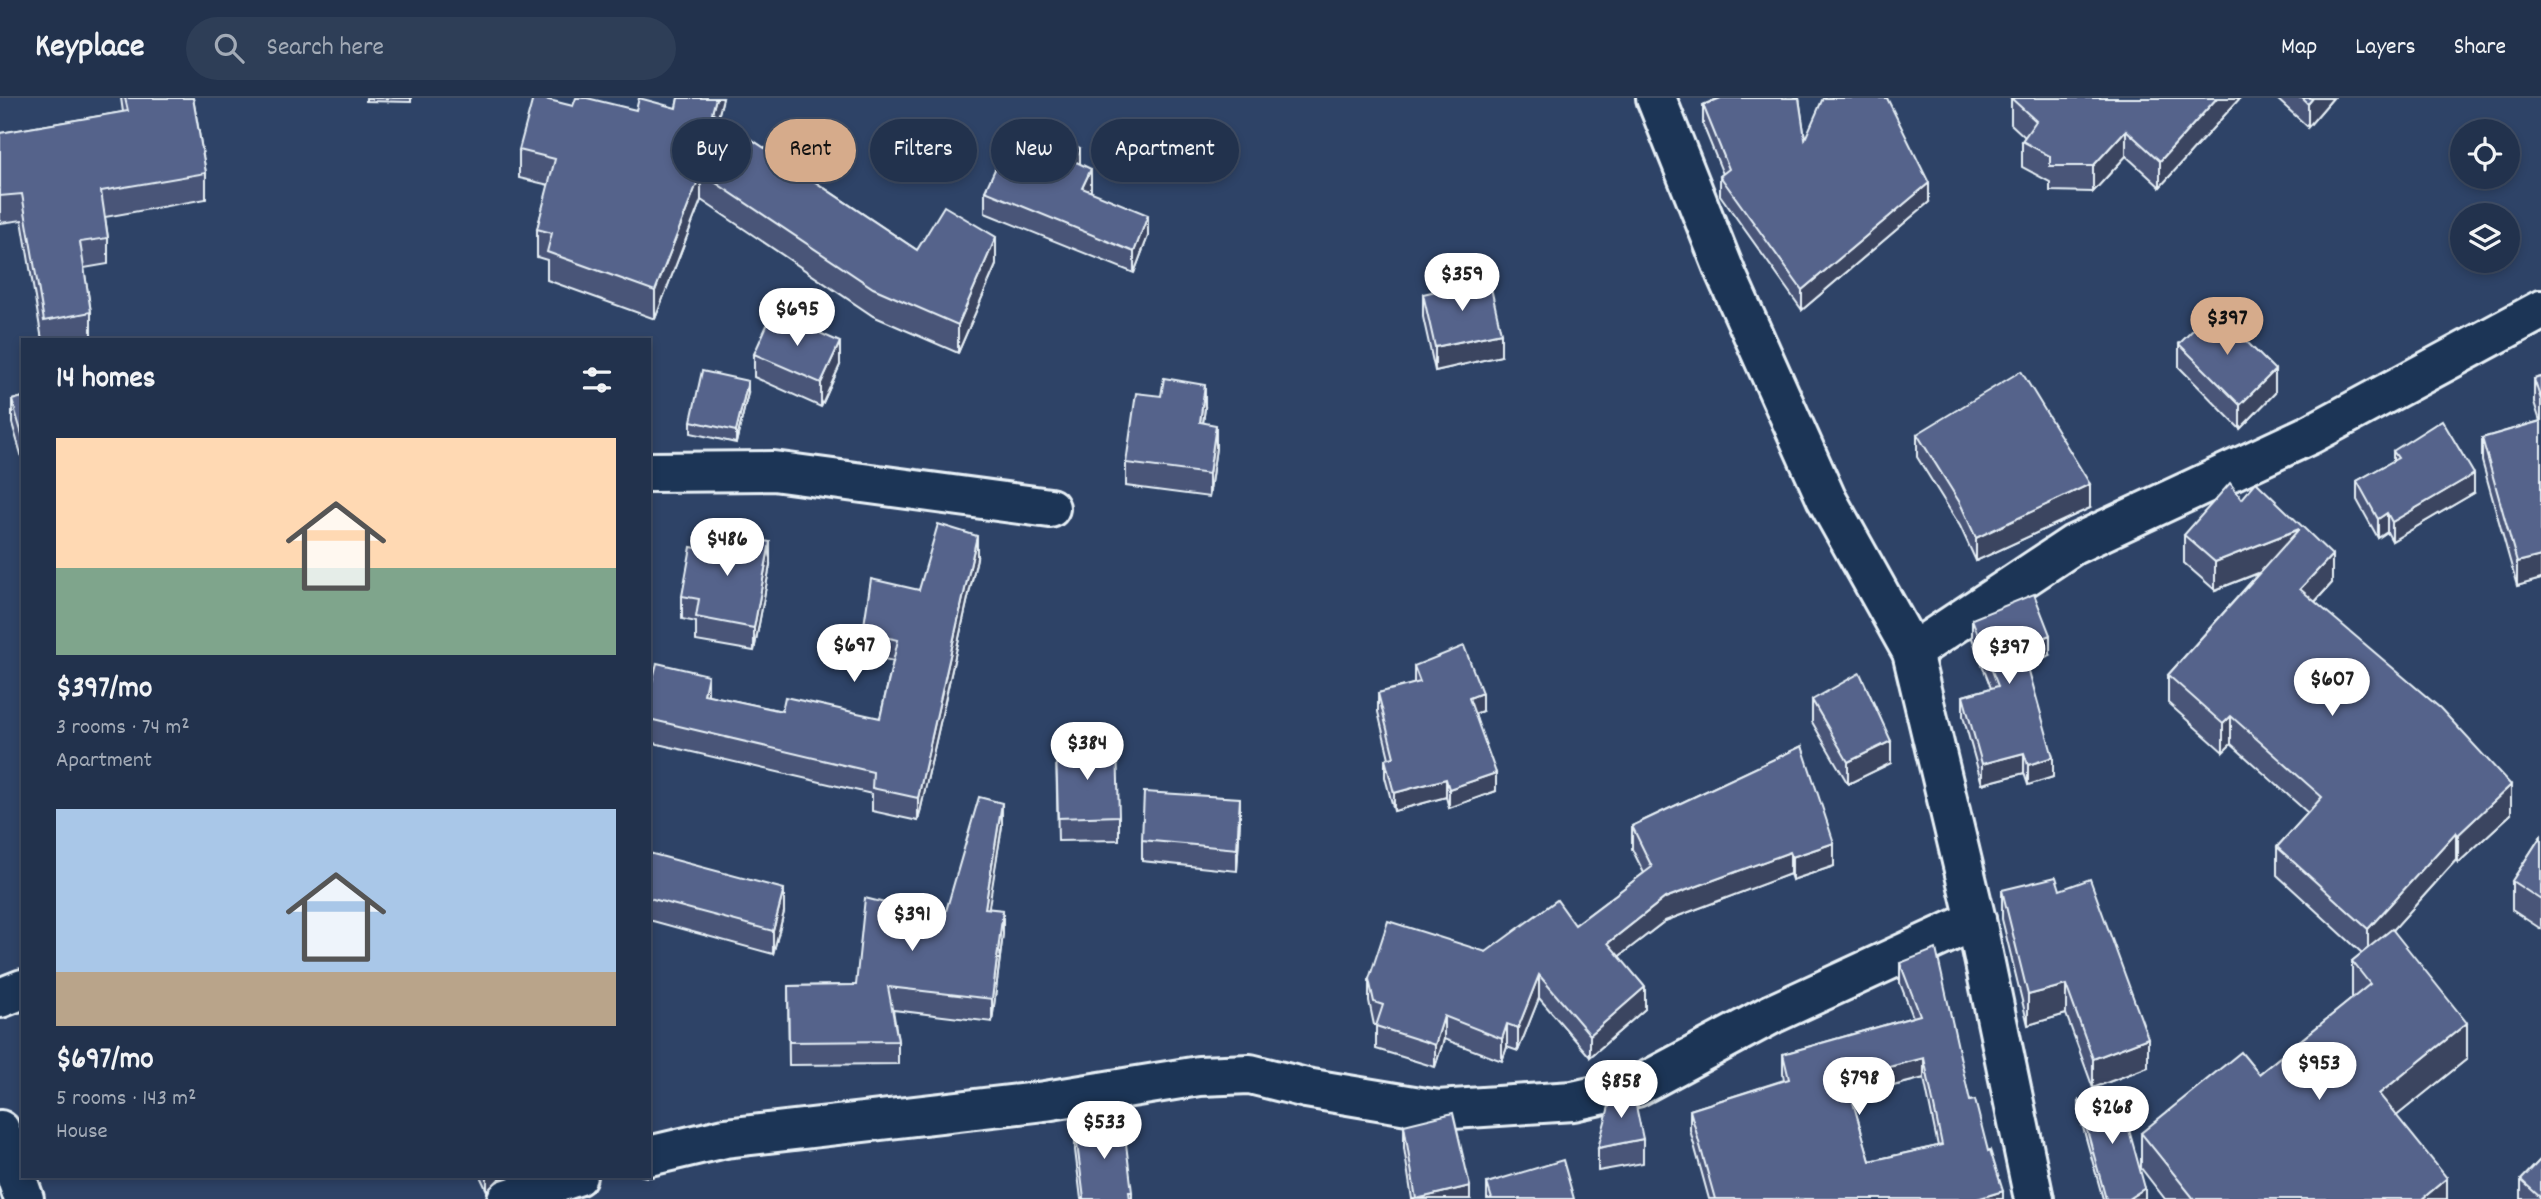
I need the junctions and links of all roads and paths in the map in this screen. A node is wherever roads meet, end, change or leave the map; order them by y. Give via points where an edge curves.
1 (1656, 98) edge
2 (2541, 310) edge
3 (651, 472) edge
4 (1050, 508) dead end
5 (1912, 652) junction
6 (1976, 920) junction
7 (21, 990) edge
8 (0, 998) edge
9 (0, 1129) edge
10 (651, 1156) edge
11 (571, 1178) edge
12 (24, 1199) edge
13 (507, 1199) edge
14 (2034, 1199) edge

1 - 5 main road via 1826,498
2 - 5 main road via 2311,434 2073,545
3 - 4 main road via 773,471
5 - 6 main road
6 - 10 main road via 1772,1014 1636,1087 1573,1101 1438,1110 1306,1088 1250,1073 1199,1076 1045,1101 725,1138
6 - 14 main road
7 - 8 main road
9 - 12 main road
11 - 13 main road

